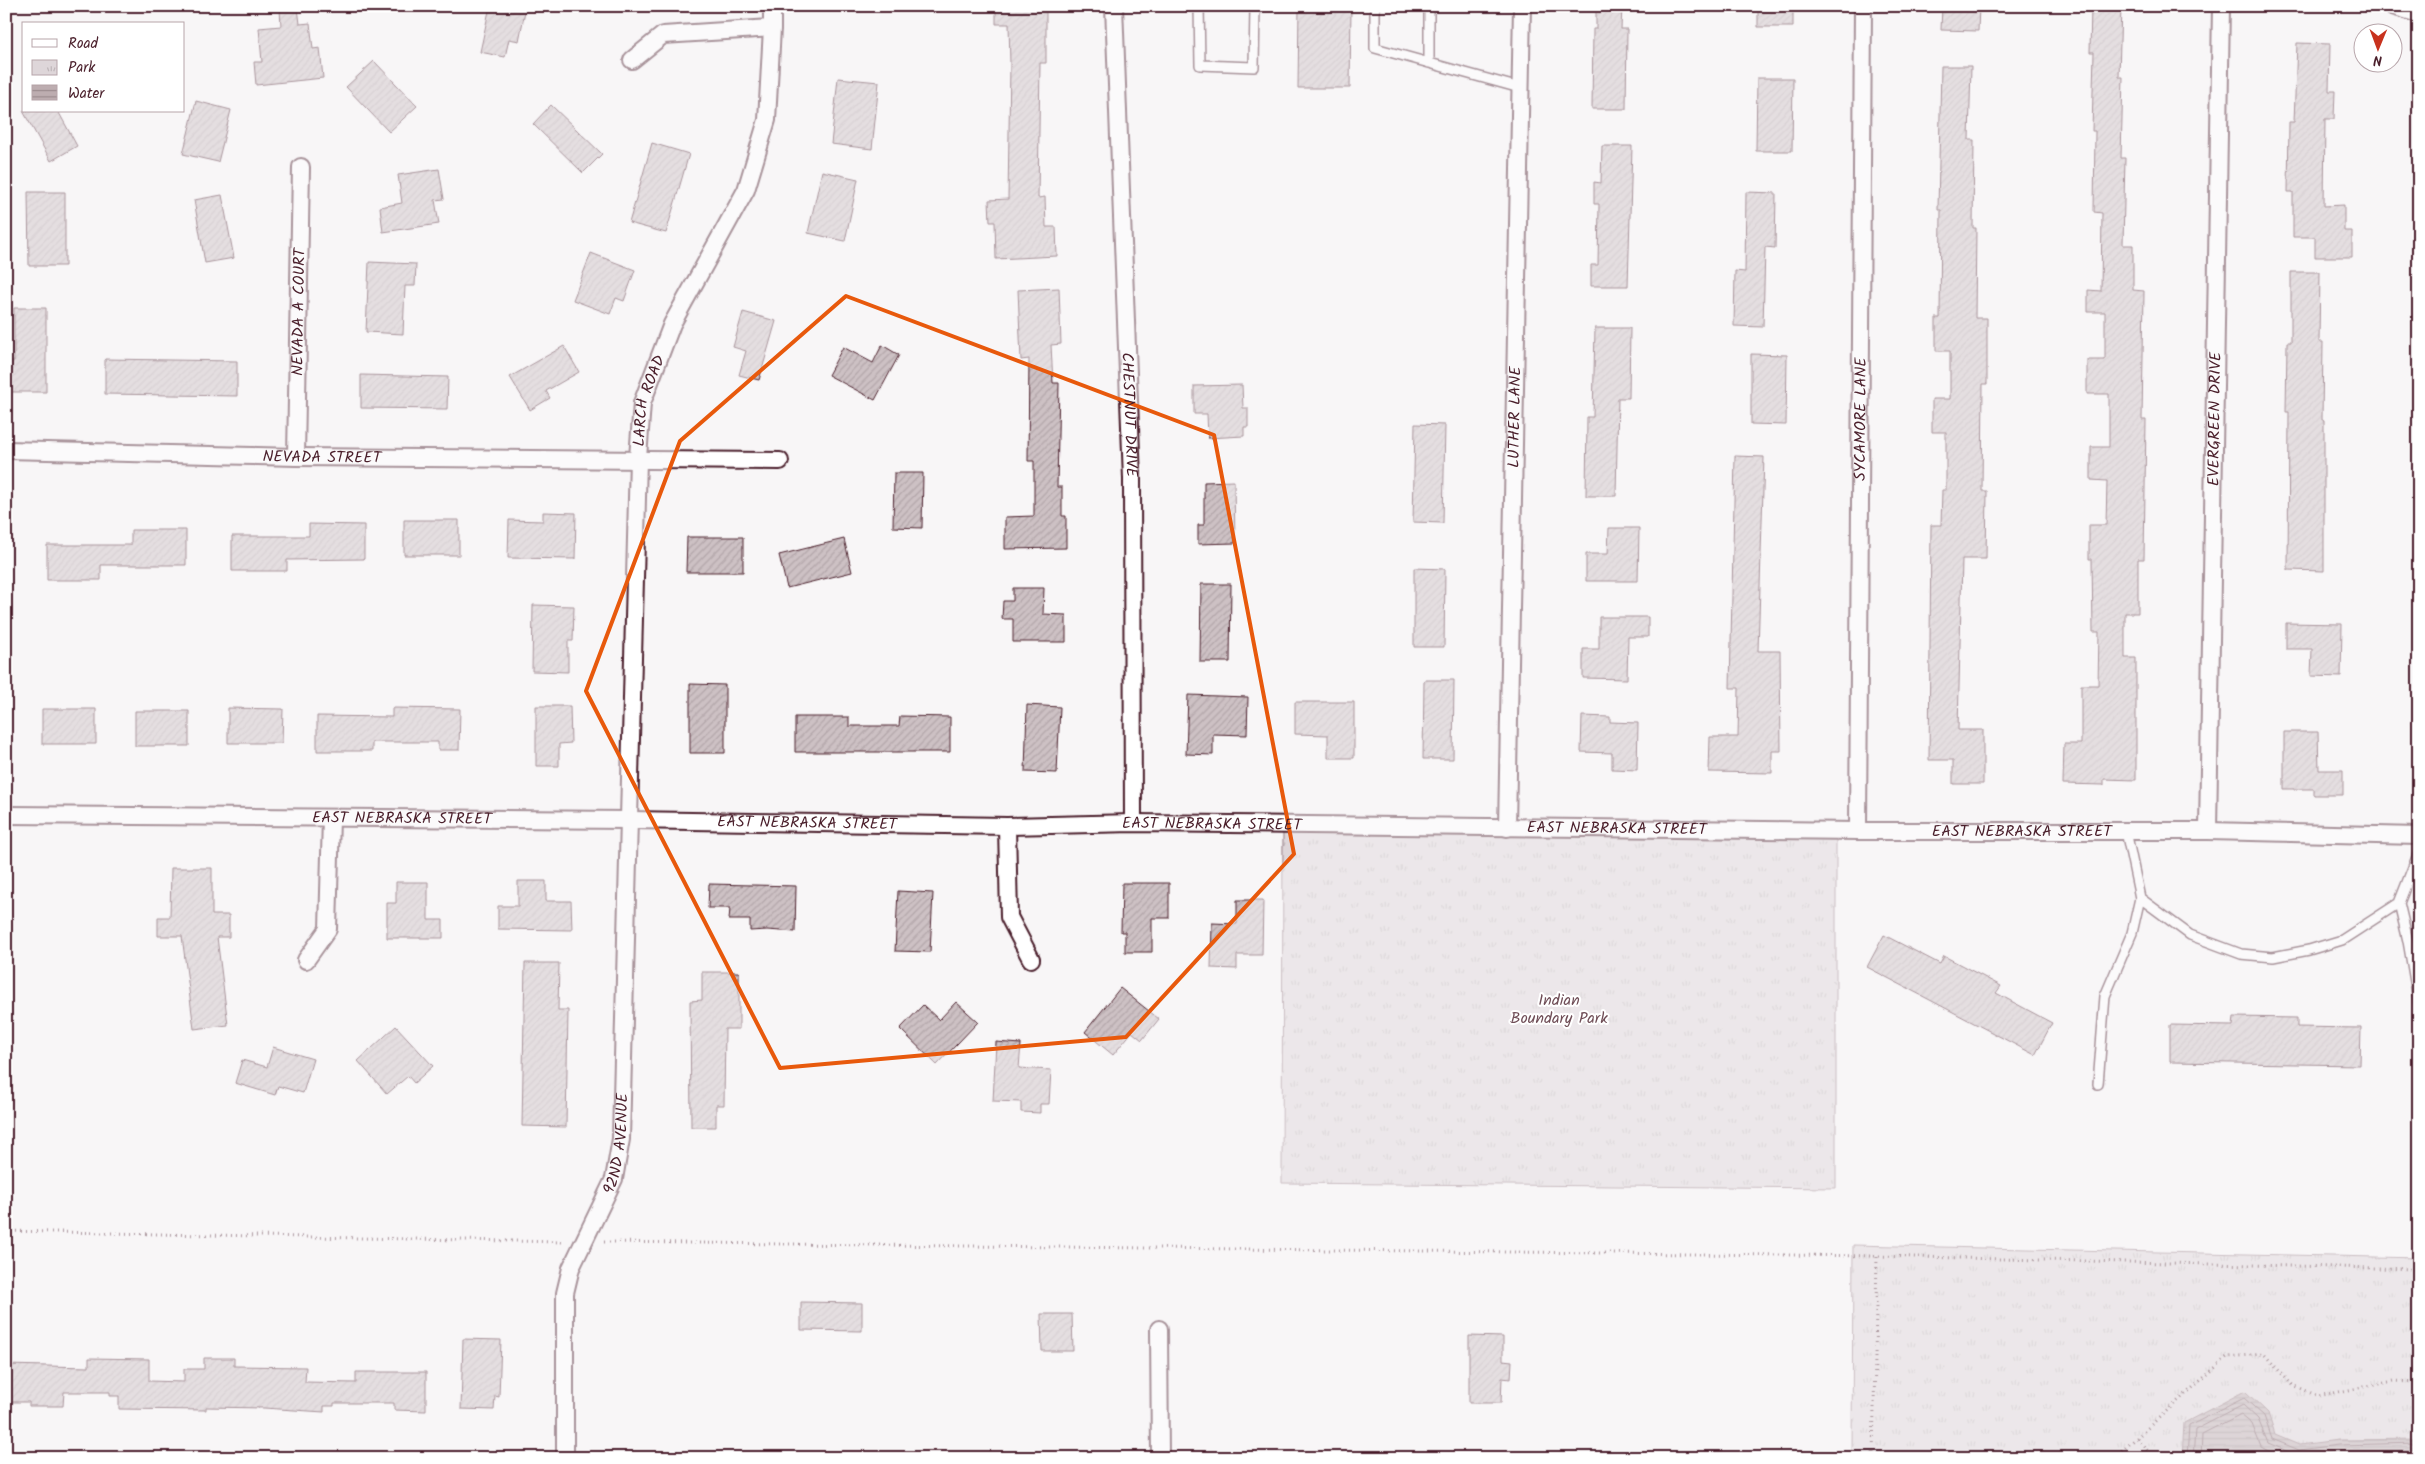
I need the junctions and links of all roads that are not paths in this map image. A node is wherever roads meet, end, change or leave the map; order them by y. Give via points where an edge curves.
1 (772, 6) edge
2 (1114, 6) edge
3 (1199, 6) edge
4 (1255, 6) edge
5 (1375, 6) edge
6 (1429, 6) edge
7 (1522, 6) edge
8 (1864, 6) edge
9 (2221, 6) edge
10 (2392, 6) edge
11 (2419, 14) edge
12 (772, 28) junction
13 (632, 60) dead end
14 (1429, 63) junction
15 (1520, 88) junction
16 (300, 167) dead end
17 (6, 450) edge
18 (296, 457) junction
19 (638, 458) junction
20 (780, 461) dead end
21 (6, 815) edge
22 (331, 818) junction
23 (629, 820) junction
24 (1133, 823) junction
25 (1007, 826) junction
26 (1507, 828) junction
27 (1858, 831) junction
28 (2126, 832) junction
29 (2208, 832) junction
30 (2419, 836) edge
31 (2419, 852) edge
32 (2140, 898) junction
33 (2398, 903) junction
34 (1031, 959) dead end
35 (306, 960) dead end
36 (2419, 1005) edge
37 (2098, 1084) dead end
38 (1159, 1329) dead end
39 (565, 1458) edge
40 (1160, 1458) edge

1 - 12 street, LARCH ROAD
2 - 24 street, CHESTNUT DRIVE via 1132,479
3 - 4 lane via 1200,65 1254,67
5 - 14 lane via 1374,48
6 - 14 lane
7 - 15 street, LUTHER LANE
8 - 27 street, SYCAMORE LANE
9 - 29 street, EVERGREEN DRIVE
10 - 11 street
12 - 13 street via 663,35
12 - 19 street, LARCH ROAD via 767,120 746,190 672,324 642,403
14 - 15 lane
15 - 26 street, LUTHER LANE
16 - 18 street, NEVADA A COURT
17 - 18 street, NEVADA STREET
18 - 19 street, NEVADA STREET
19 - 20 street, NEVADA STREET
19 - 23 street, LARCH ROAD
21 - 22 street, EAST NEBRASKA STREET
22 - 23 street, EAST NEBRASKA STREET
22 - 35 street via 328,929
23 - 25 street, EAST NEBRASKA STREET
23 - 39 street, 92ND AVENUE via 621,1139 614,1179 571,1268 565,1293
24 - 25 street, EAST NEBRASKA STREET
24 - 26 street, EAST NEBRASKA STREET
25 - 34 street via 1009,916
26 - 27 street, EAST NEBRASKA STREET
27 - 28 street, EAST NEBRASKA STREET
28 - 29 street, EAST NEBRASKA STREET
28 - 32 lane
29 - 30 street, EAST NEBRASKA STREET
31 - 33 lane
32 - 33 lane via 2190,935 2241,954 2273,957 2342,940
32 - 37 lane via 2132,933 2105,996
33 - 36 lane
38 - 40 street

